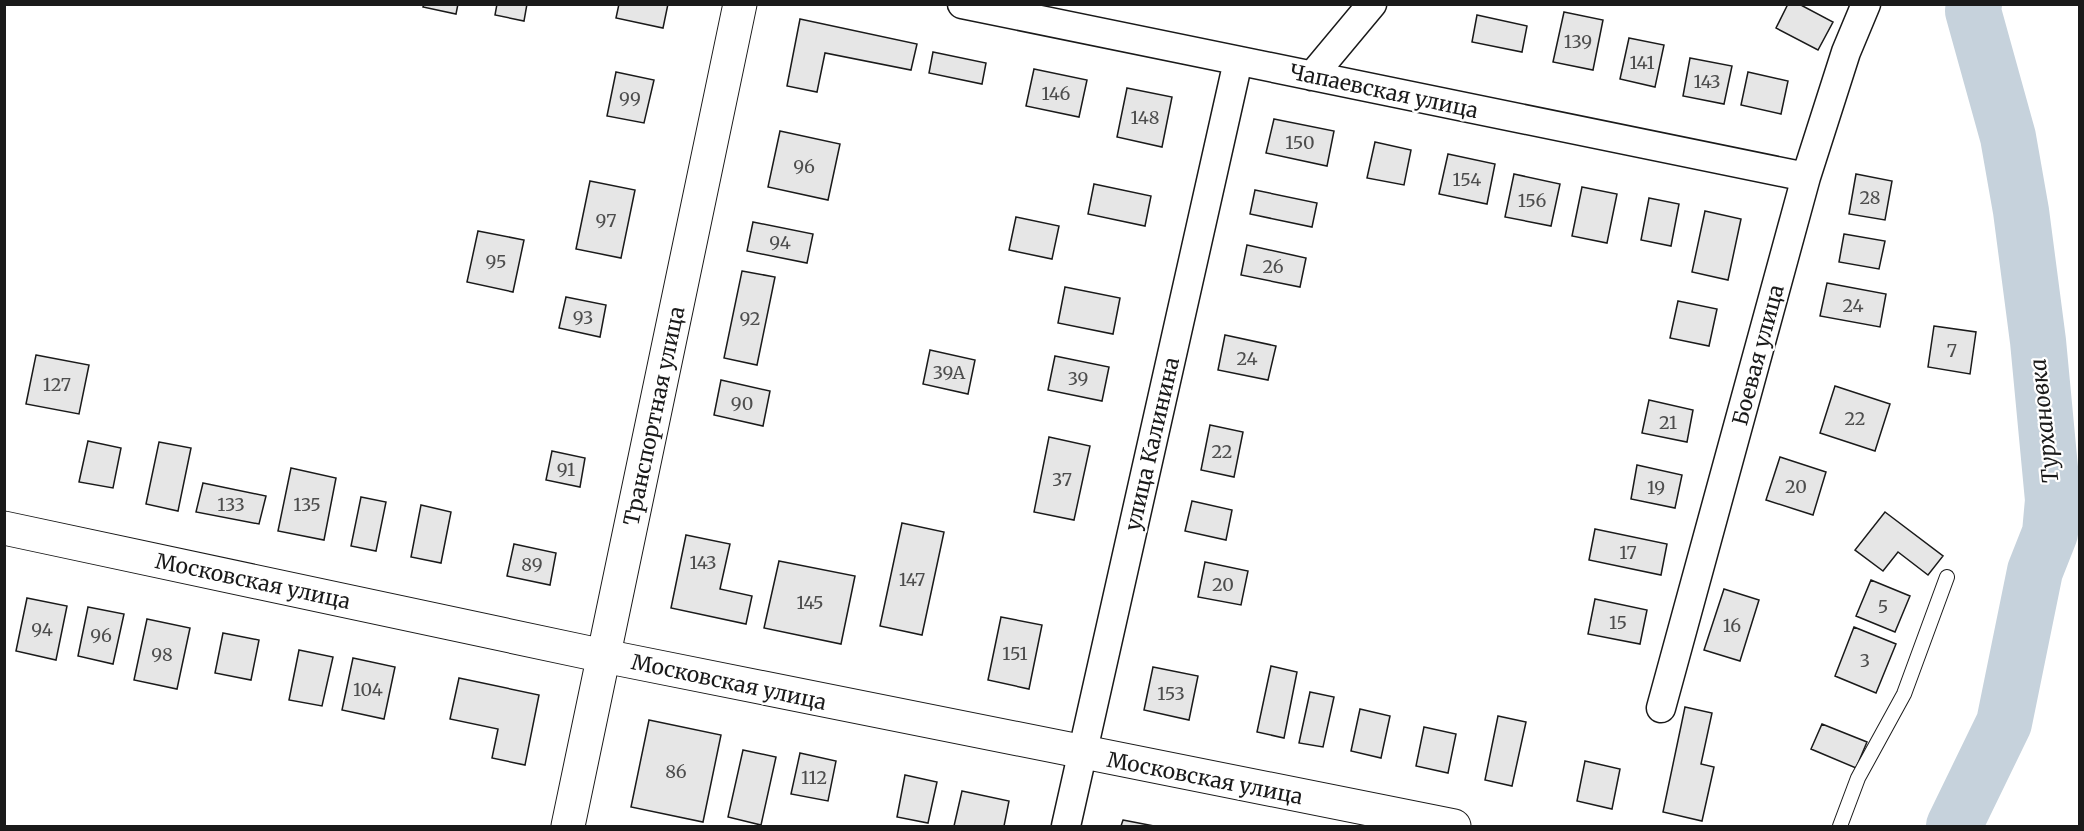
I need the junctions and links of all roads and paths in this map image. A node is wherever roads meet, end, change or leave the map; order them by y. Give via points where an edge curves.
1 (740, 4) edge
2 (962, 4) edge
3 (1372, 4) edge
4 (1866, 4) edge
5 (1238, 61) junction
6 (1312, 76) junction
7 (1806, 177) junction
8 (4, 528) edge
9 (1947, 577) dead end
10 (604, 656) junction
11 (1660, 708) dead end
12 (1082, 754) junction
13 (568, 826) edge
14 (1066, 826) edge
15 (1454, 826) edge
16 (1840, 826) edge

1 - 10 main road, Транспортная улица
2 - 5 street, Чапаевская улица
3 - 6 street
4 - 7 street, Боевая улица via 1846,52
5 - 6 street, Чапаевская улица
5 - 12 street, улица Калинина
6 - 7 street, Чапаевская улица
7 - 11 street, Боевая улица
8 - 10 main road, Московская улица
9 - 16 lane via 1904,694 1858,778
10 - 12 main road, Московская улица
10 - 13 main road, Транспортная улица
12 - 14 street, улица Калинина
12 - 15 main road, Московская улица

